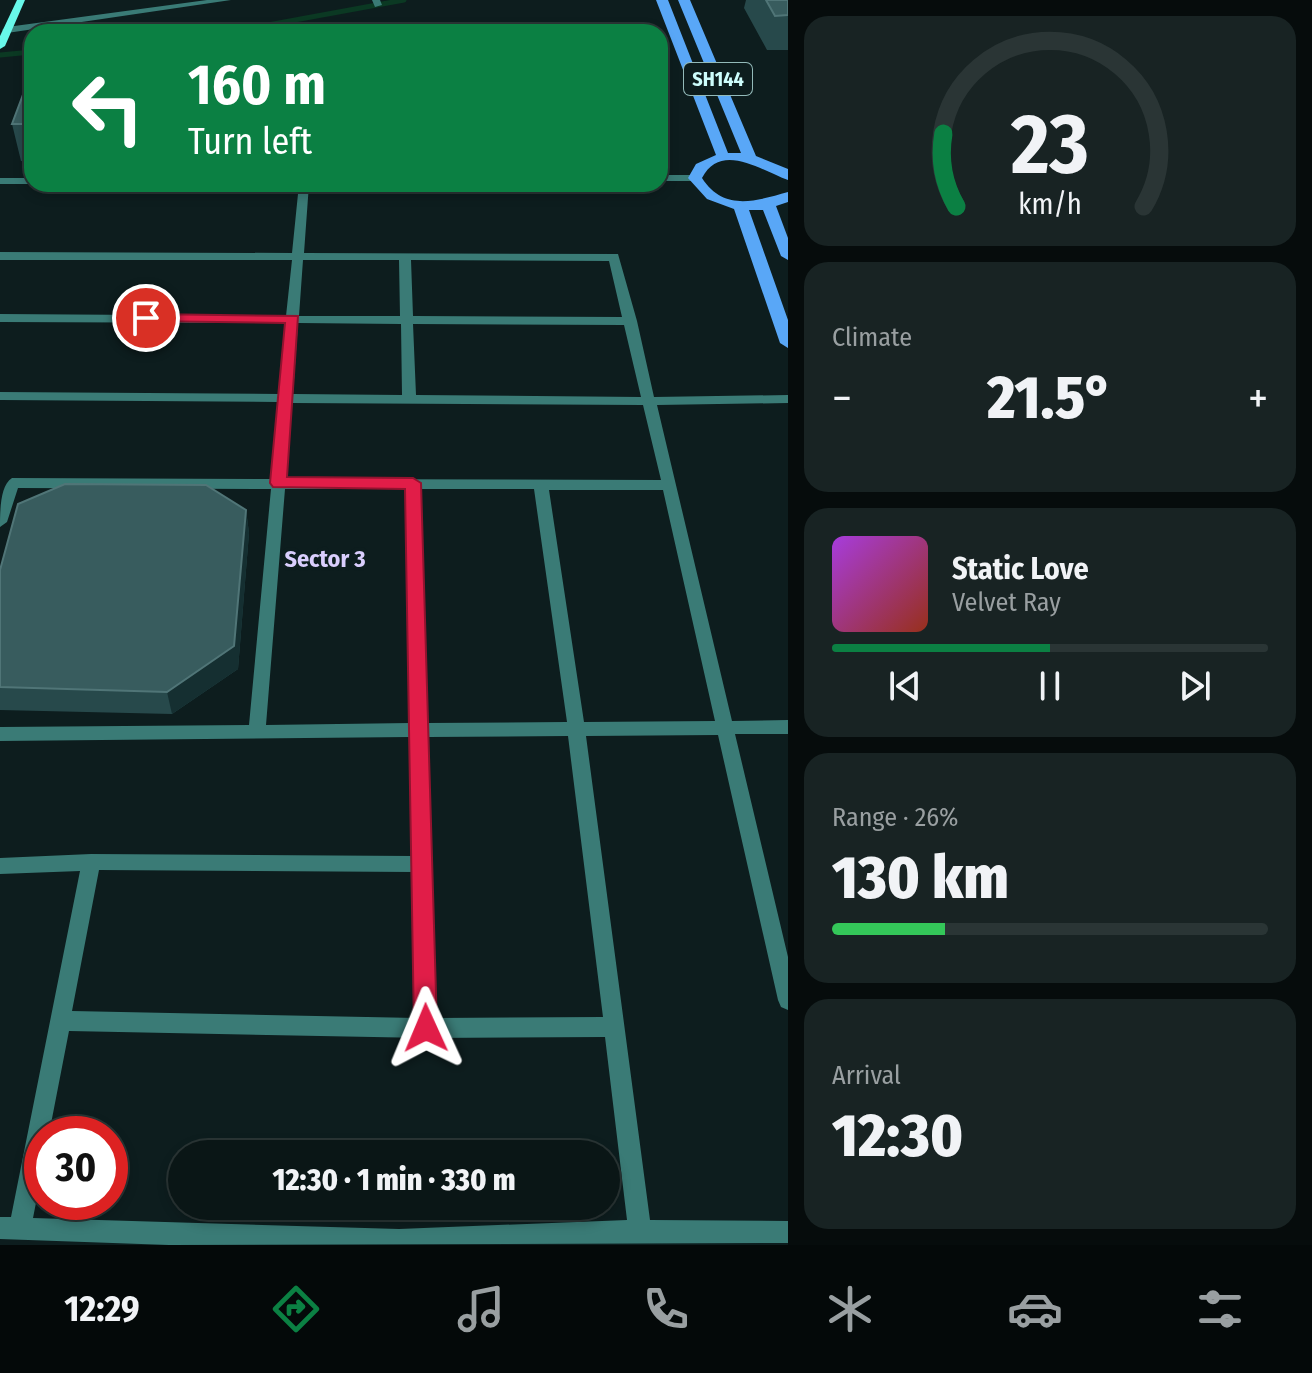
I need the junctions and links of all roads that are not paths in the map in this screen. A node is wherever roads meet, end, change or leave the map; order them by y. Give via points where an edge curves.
1 (21, 0) edge
2 (150, 0) edge
3 (227, 0) edge
4 (662, 0) edge
5 (684, 0) edge
6 (147, 11) junction
7 (51, 24) edge
8 (24, 28) edge
9 (7, 30) junction
10 (0, 46) edge
11 (705, 110) junction
12 (731, 110) junction
13 (723, 157) junction
14 (750, 158) junction
15 (788, 176) edge
16 (668, 178) edge
17 (695, 178) junction
18 (0, 181) edge
19 (24, 181) edge
20 (303, 192) edge
21 (788, 196) edge
22 (740, 205) junction
23 (768, 205) junction
24 (0, 256) edge
25 (298, 256) junction
26 (405, 256) junction
27 (788, 256) edge
28 (0, 318) edge
29 (293, 319) junction
30 (407, 319) junction
31 (631, 321) junction
32 (788, 343) edge
33 (0, 396) edge
34 (286, 398) junction
35 (409, 399) junction
36 (788, 399) edge
37 (650, 401) junction
38 (6, 483) edge
39 (279, 483) junction
40 (413, 483) junction
41 (541, 485) junction
42 (669, 485) junction
43 (0, 522) edge
44 (724, 727) junction
45 (788, 727) edge
46 (576, 728) junction
47 (418, 729) junction
48 (257, 730) junction
49 (0, 734) edge
50 (91, 862) junction
51 (422, 864) junction
52 (0, 866) edge
53 (788, 1000) edge
54 (60, 1021) junction
55 (614, 1027) junction
56 (426, 1028) junction
57 (10, 1228) edge
58 (640, 1231) junction
59 (788, 1232) edge
60 (399, 1243) edge

1 - 9 street
2 - 6 street
3 - 6 street
4 - 11 main road, SH144
5 - 12 main road, SH144
6 - 7 street
8 - 9 street
9 - 10 street
11 - 12 main road
11 - 13 main road, SH144
12 - 14 main road, SH144
13 - 14 main road
13 - 17 main road via 702,165
14 - 15 main road
16 - 17 street
17 - 22 main road via 709,195
18 - 19 street
20 - 25 street
21 - 23 main road
22 - 23 main road
22 - 32 main road
23 - 27 main road
24 - 25 street
25 - 26 street
25 - 29 street
26 - 30 street
26 - 31 street via 614,257
28 - 29 street
29 - 30 street
29 - 34 street
30 - 31 street
30 - 35 street
31 - 37 street
33 - 34 street
34 - 35 street
34 - 39 street
35 - 37 street
36 - 37 street
37 - 42 street
38 - 39 street
38 - 43 street
39 - 40 street
39 - 48 street
40 - 41 street
40 - 47 street
41 - 42 street
41 - 46 street
42 - 44 street
44 - 45 street
44 - 46 street
44 - 53 street
46 - 47 street
46 - 55 street
47 - 48 street
47 - 51 street
48 - 49 street
50 - 51 street
50 - 52 street
50 - 54 street
51 - 56 street
54 - 56 street
54 - 57 street
55 - 56 street
55 - 58 street
57 - 60 street
58 - 59 street
58 - 60 street

